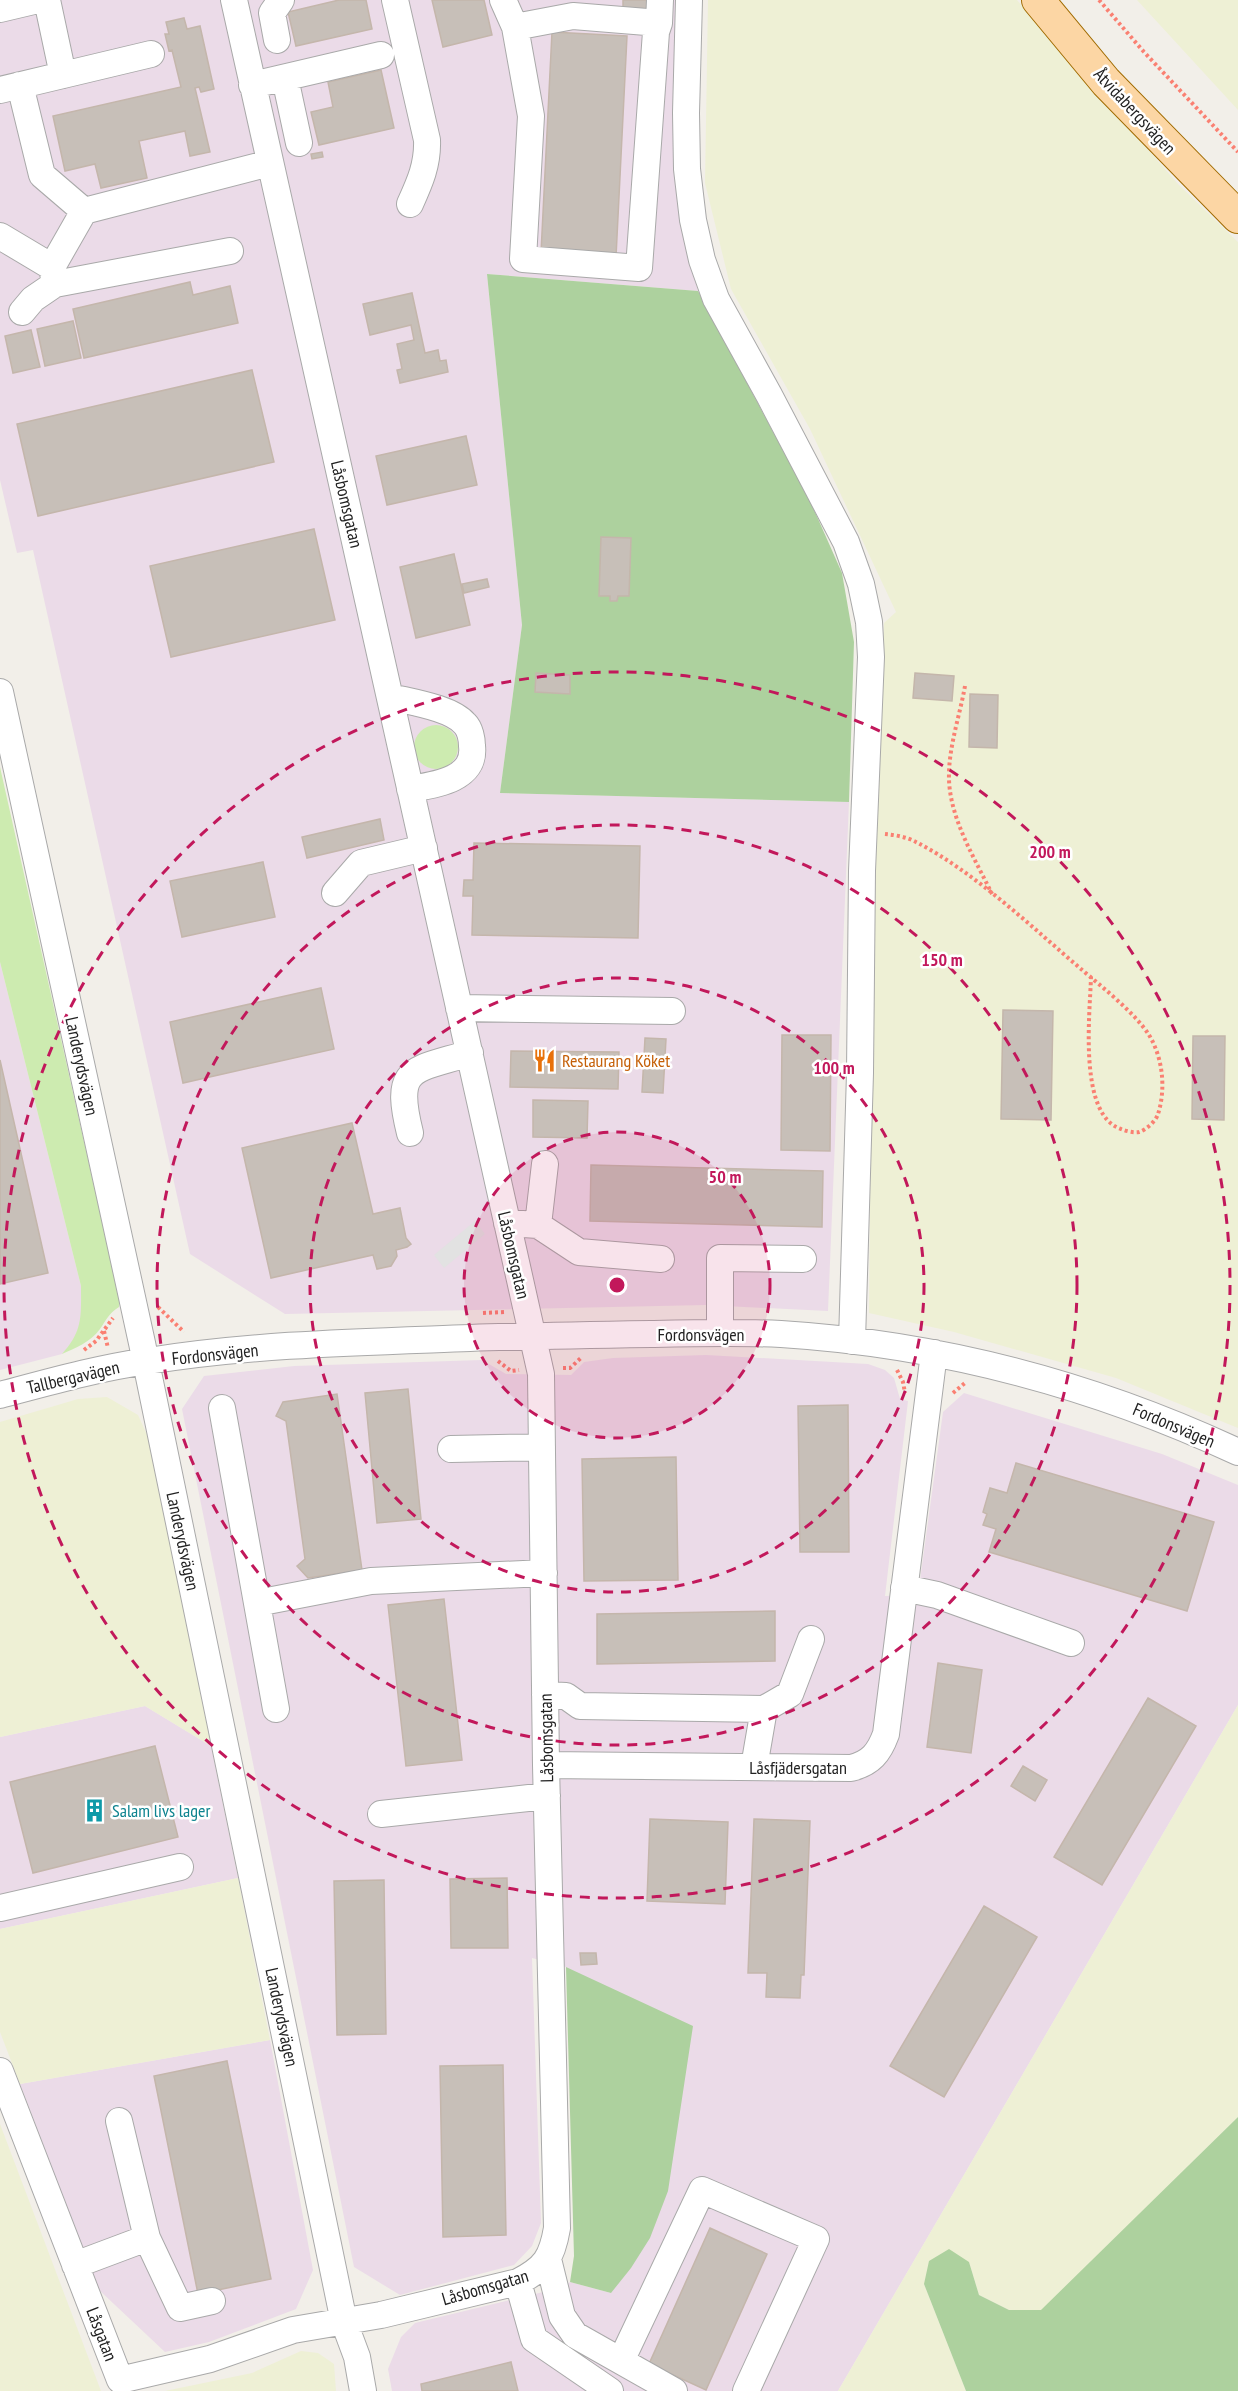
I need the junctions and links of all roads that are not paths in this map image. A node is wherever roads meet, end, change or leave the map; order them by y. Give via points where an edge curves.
1 (234, 0) edge
2 (281, 0) edge
3 (395, 0) edge
4 (503, 0) edge
5 (689, 0) edge
6 (1038, 0) edge
7 (1065, 0) edge
8 (26, 2) edge
9 (660, 12) edge
10 (515, 27) junction
11 (277, 40) dead end
12 (151, 54) dead end
13 (381, 55) dead end
14 (63, 75) junction
15 (285, 78) junction
16 (252, 86) junction
17 (10, 87) edge
18 (299, 142) dead end
19 (270, 163) junction
20 (1238, 189) edge
21 (410, 204) dead end
22 (84, 211) junction
23 (1238, 217) edge
24 (0, 236) edge
25 (230, 251) dead end
26 (53, 275) junction
27 (22, 312) dead end
28 (0, 692) edge
29 (391, 697) junction
30 (410, 789) junction
31 (424, 848) junction
32 (335, 893) dead end
33 (459, 1008) junction
34 (672, 1011) dead end
35 (470, 1053) junction
36 (410, 1133) dead end
37 (544, 1164) dead end
38 (507, 1223) junction
39 (538, 1225) junction
40 (661, 1259) dead end
41 (802, 1260) dead end
42 (720, 1333) junction
43 (533, 1336) junction
44 (852, 1341) junction
45 (934, 1353) junction
46 (146, 1361) junction
47 (0, 1395) edge
48 (222, 1408) dead end
49 (542, 1448) junction
50 (451, 1449) dead end
51 (1238, 1452) edge
52 (544, 1573) junction
53 (904, 1588) junction
54 (257, 1603) junction
55 (811, 1639) dead end
56 (1071, 1642) dead end
57 (545, 1695) junction
58 (276, 1709) dead end
59 (764, 1709) junction
60 (546, 1765) junction
61 (754, 1767) junction
62 (547, 1796) junction
63 (381, 1814) dead end
64 (180, 1867) dead end
65 (0, 1908) edge
66 (0, 2071) edge
67 (119, 2121) dead end
68 (147, 2238) junction
69 (548, 2259) junction
70 (75, 2265) junction
71 (518, 2282) junction
72 (212, 2301) dead end
73 (344, 2322) junction
74 (621, 2361) junction
75 (363, 2391) edge
76 (610, 2391) edge
77 (674, 2391) edge
78 (746, 2391) edge

1 - 16 street, Låsbomsgatan
2 - 11 street via 272,13
3 - 21 street via 427,140 423,176
4 - 10 street
5 - 44 street via 687,169 702,260 716,299 846,542 869,622
6 - 23 main road, Åtvidabergsvägen via 1106,82
7 - 20 main road, Åtvidabergsvägen via 1121,68
8 - 14 street
9 - 10 street via 573,16
9 - 10 street via 639,268 523,258 531,116
12 - 14 street
13 - 15 street
14 - 17 street
15 - 16 street
15 - 18 street
16 - 19 street, Låsbomsgatan
17 - 22 street via 42,175
19 - 22 street
19 - 29 street, Låsbomsgatan
22 - 26 street
24 - 26 street
25 - 26 street
26 - 27 street
28 - 46 street, Landerydsvägen
29 - 30 street, Låsbomsgatan
29 - 30 street via 455,717 466,724 471,737 470,762 463,771 439,784
30 - 31 street, Låsbomsgatan
31 - 32 street via 361,863
31 - 33 street, Låsbomsgatan
33 - 34 street
33 - 35 street, Låsbomsgatan
35 - 36 street via 415,1071 405,1083 403,1102
35 - 38 street, Låsbomsgatan
37 - 39 street
38 - 39 street
38 - 43 street, Låsbomsgatan
39 - 40 street via 579,1252
41 - 42 street via 720,1258
42 - 43 street, Fordonsvägen
42 - 44 street, Fordonsvägen
43 - 46 street, Fordonsvägen via 344,1342
43 - 49 street, Låsbomsgatan via 540,1369
44 - 45 street, Fordonsvägen
45 - 51 street, Fordonsvägen via 1033,1375 1118,1401
45 - 53 street, Låsfjädersgatan
46 - 47 street, Tallbergavägen
46 - 73 street, Landerydsvägen
48 - 54 street
49 - 50 street
49 - 52 street, Låsbomsgatan
52 - 54 street via 371,1581
52 - 57 street, Låsbomsgatan
53 - 56 street via 937,1595
53 - 61 street, Låsfjädersgatan via 886,1734 874,1757 851,1768
54 - 58 street
55 - 59 street via 790,1694
57 - 59 street via 566,1696 580,1706
57 - 60 street, Låsbomsgatan
59 - 61 street
60 - 61 street, Låsfjädersgatan
60 - 62 street, Låsbomsgatan
62 - 63 street
62 - 69 street, Låsbomsgatan via 557,2228
64 - 65 street
66 - 70 street, Låsgatan
67 - 68 street
68 - 70 street
68 - 72 street via 180,2308
69 - 71 street, Låsbomsgatan via 537,2272
69 - 74 street via 567,2325 575,2335
70 - 73 street, Låsgatan via 120,2380 210,2359 293,2330
71 - 73 street, Låsbomsgatan
71 - 76 street via 534,2339
73 - 75 street, Landerydsvägen
74 - 77 street
74 - 78 street via 702,2190 816,2239

